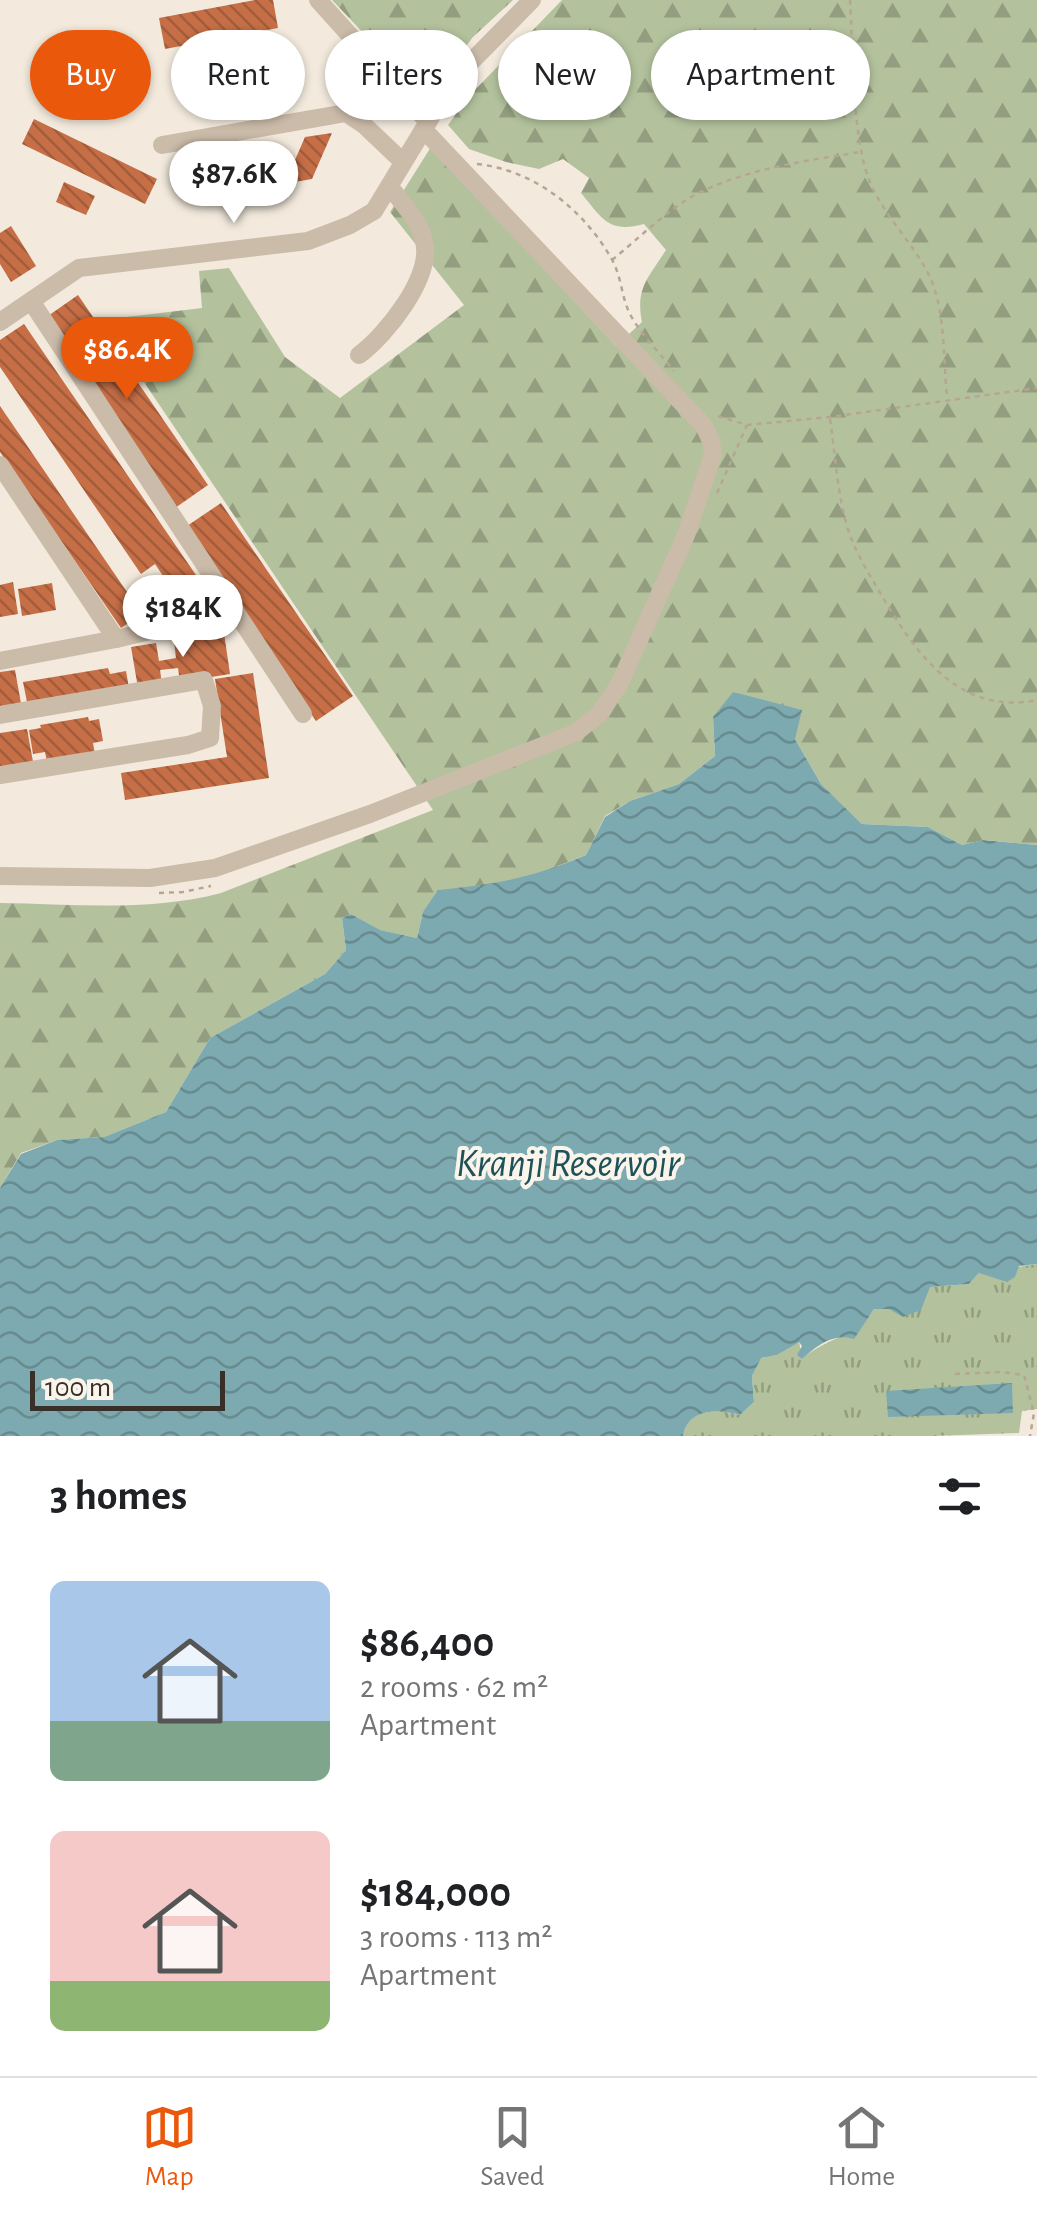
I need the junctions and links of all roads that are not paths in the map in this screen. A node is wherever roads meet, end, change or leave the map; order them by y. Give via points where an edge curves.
1 (318, 0) edge
2 (532, 0) edge
3 (427, 127) junction
4 (162, 145) dead end
5 (403, 162) junction
6 (390, 188) junction
7 (31, 300) junction
8 (0, 322) edge
9 (359, 355) dead end
10 (0, 465) edge
11 (234, 611) junction
12 (116, 639) junction
13 (0, 661) edge
14 (304, 714) dead end
15 (0, 715) edge
16 (0, 775) edge
17 (0, 876) edge

1 - 3 street
2 - 3 street via 463,70
3 - 5 street
3 - 17 street via 712,441 709,472 686,535 619,685 575,733 215,868 150,878
4 - 5 street via 346,113
5 - 6 street
6 - 7 street via 374,211 326,237 79,268
6 - 9 street via 420,230 425,256 404,305
7 - 8 street
7 - 11 street
10 - 12 street
11 - 12 street
11 - 14 street
12 - 13 street
15 - 16 street via 204,680 212,706 210,738 188,746

